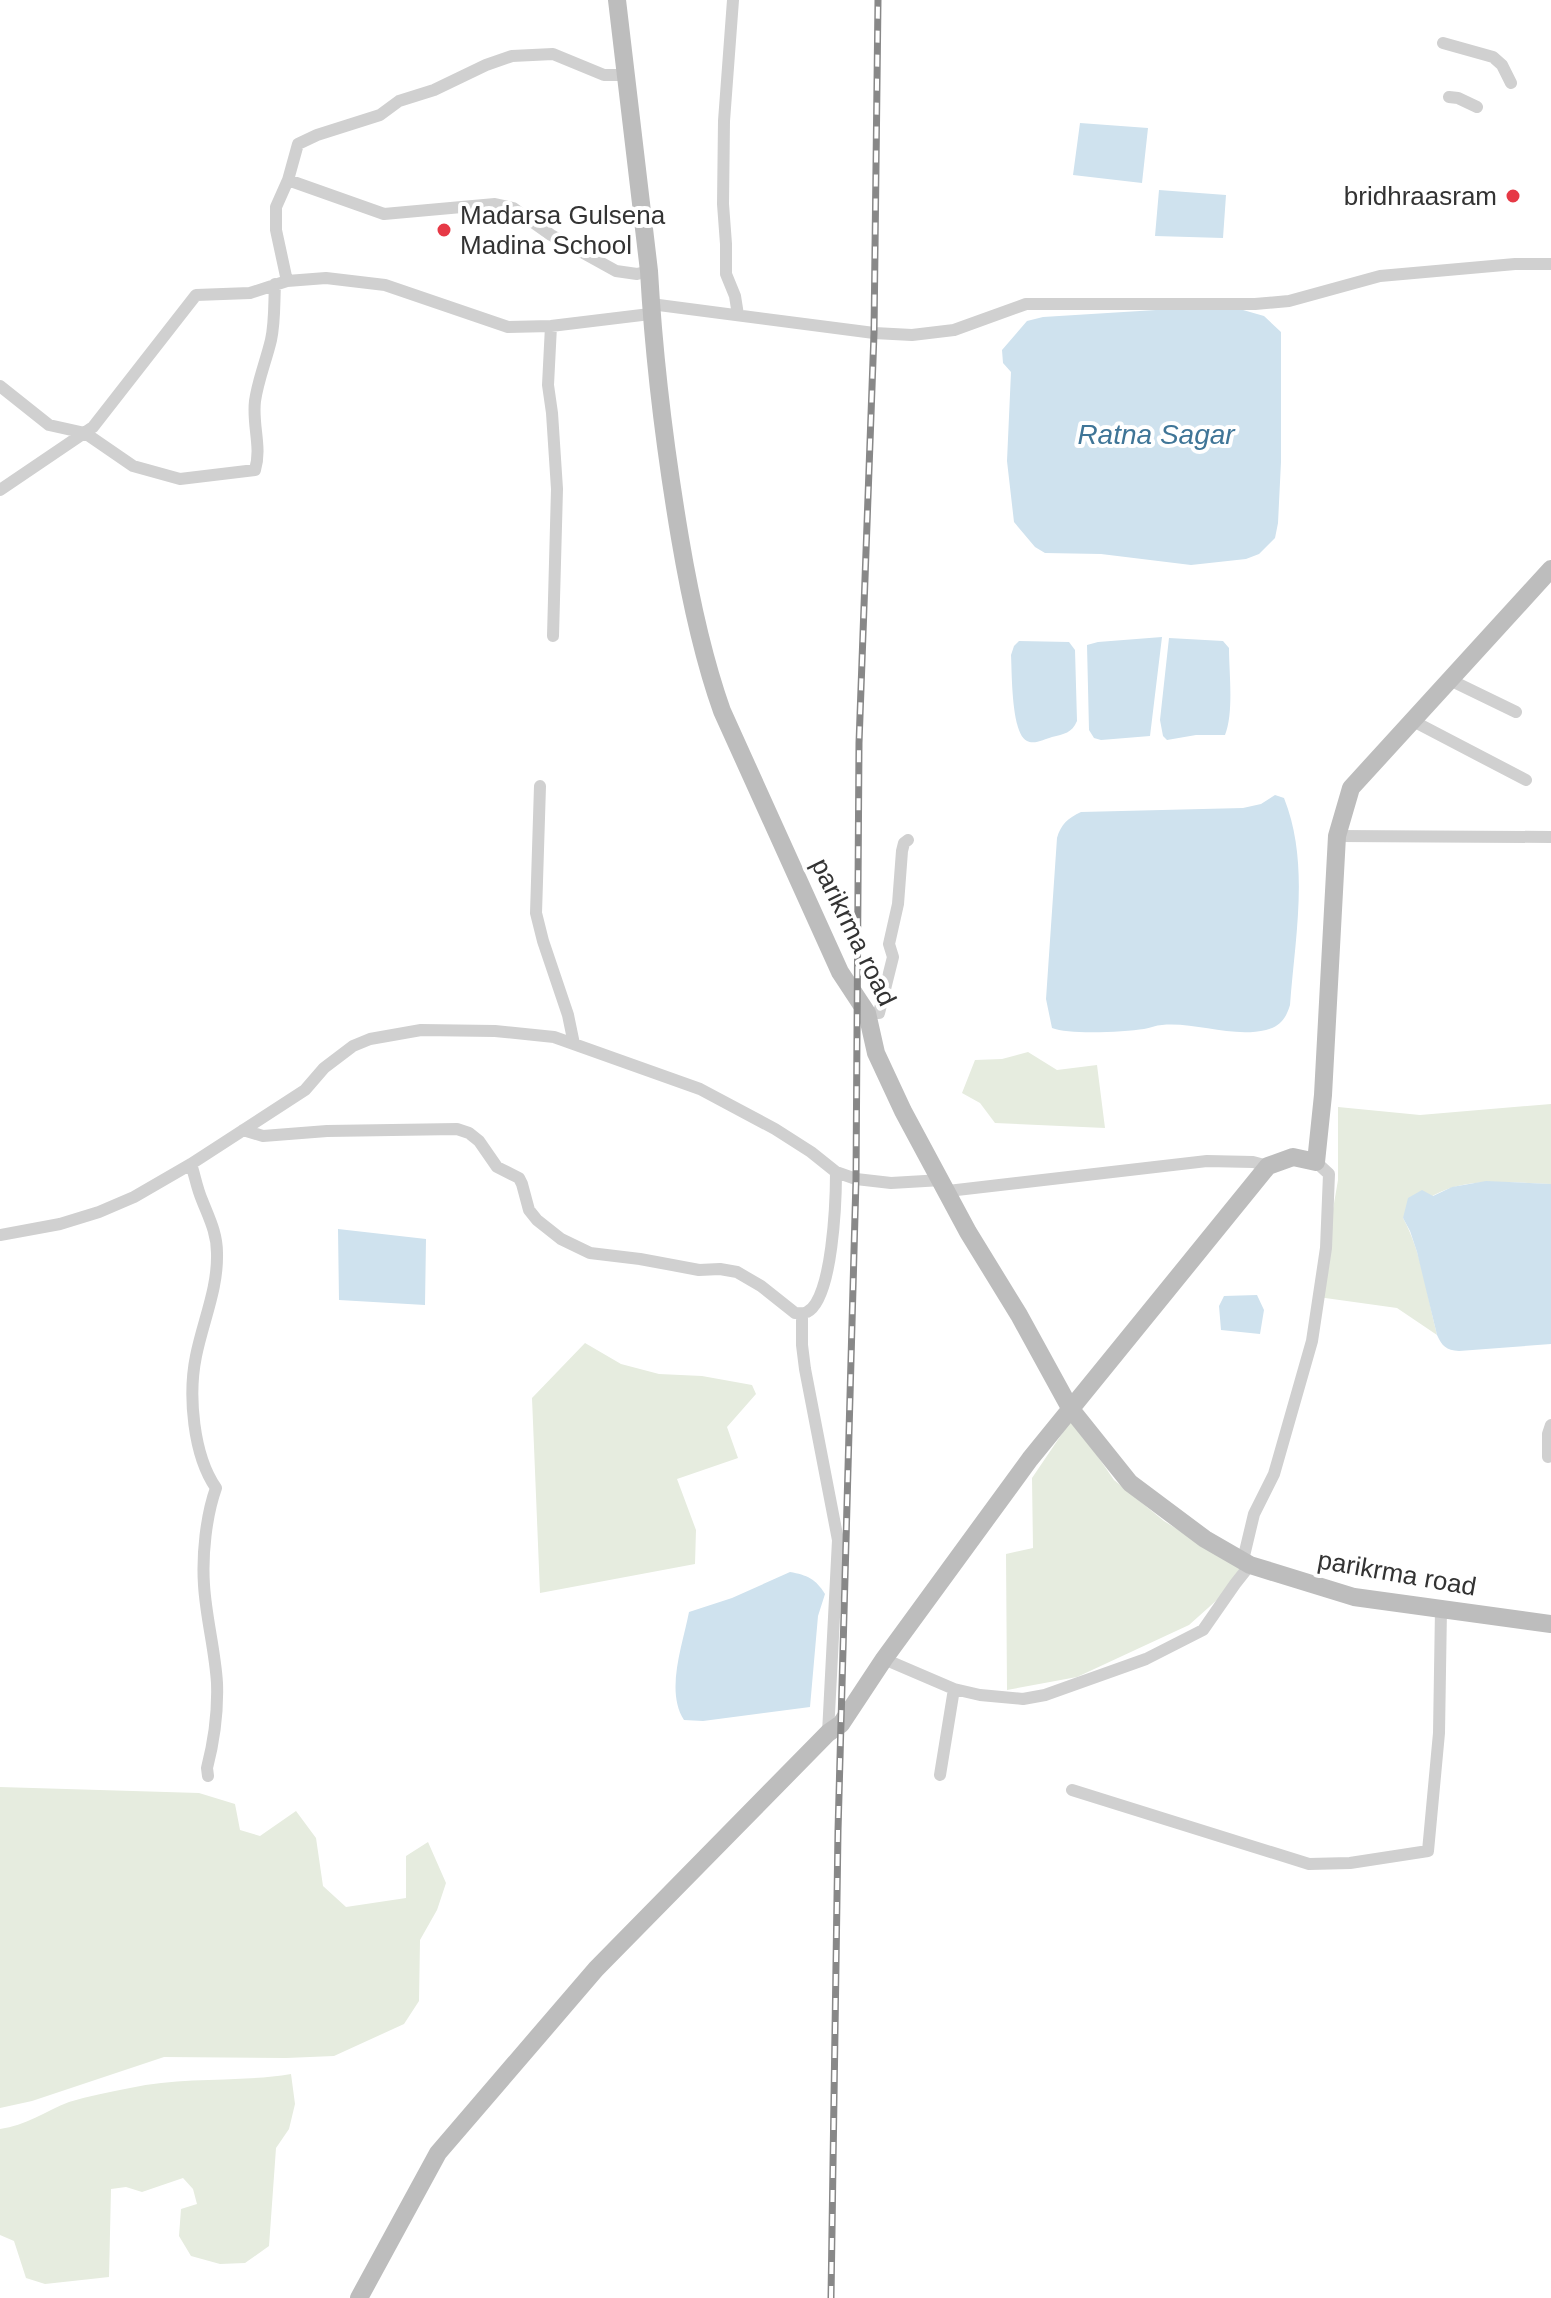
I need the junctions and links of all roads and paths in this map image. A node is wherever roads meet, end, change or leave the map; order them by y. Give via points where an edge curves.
1 (617, 0) edge
2 (733, 0) edge
3 (1443, 43) dead end
4 (626, 75) junction
5 (1511, 83) dead end
6 (1449, 97) dead end
7 (1477, 107) dead end
8 (288, 180) junction
9 (1551, 264) edge
10 (649, 271) junction
11 (281, 282) junction
12 (650, 309) junction
13 (738, 315) junction
14 (551, 326) junction
15 (0, 386) edge
16 (85, 433) junction
17 (0, 490) edge
18 (1551, 569) edge
19 (553, 636) dead end
20 (1450, 680) junction
21 (1516, 712) dead end
22 (1413, 721) junction
23 (1526, 780) dead end
24 (540, 786) dead end
25 (1337, 836) junction
26 (1551, 837) edge
27 (908, 840) dead end
28 (867, 1013) junction
29 (574, 1044) junction
30 (243, 1130) junction
31 (1316, 1162) junction
32 (191, 1164) junction
33 (1268, 1166) junction
34 (836, 1172) junction
35 (945, 1186) junction
36 (0, 1235) edge
37 (802, 1314) junction
38 (1070, 1408) junction
39 (1551, 1425) edge
40 (1548, 1457) dead end
41 (1246, 1563) junction
42 (1441, 1609) junction
43 (1551, 1624) edge
44 (884, 1659) junction
45 (954, 1689) junction
46 (828, 1733) junction
47 (940, 1775) dead end
48 (208, 1776) dead end
49 (1072, 1790) dead end
50 (359, 2298) edge

1 - 4 main road, parikrma road
2 - 13 street via 723,204 726,274
3 - 5 street via 1493,57
4 - 8 street via 604,75 553,54 512,56 399,101 380,115 298,144
4 - 10 main road, parikrma road
6 - 7 street
8 - 10 street via 384,214 495,204 513,208 616,271
8 - 11 street via 276,207
9 - 13 street via 1380,276 1289,301 1255,304 1026,304 954,330 912,335
10 - 12 main road, parikrma road
11 - 14 street via 326,278 385,285 508,327
11 - 16 street via 250,293 196,295
11 - 16 street via 254,405 255,470 180,479 133,466
12 - 13 street
12 - 14 street
12 - 28 main road, parikrma road via 671,486 706,667 840,972
14 - 19 street via 548,385 557,489
15 - 16 street via 49,425
16 - 17 street
18 - 20 main road
20 - 21 street
20 - 22 main road
22 - 23 street
22 - 25 main road via 1351,788
24 - 29 street via 536,913
25 - 26 street
25 - 31 main road
27 - 28 street via 902,851 886,993 879,1013
28 - 35 main road, parikrma road via 876,1053
29 - 30 street via 495,1031 421,1030 370,1039 338,1055 305,1090
29 - 34 street via 700,1089 775,1129
30 - 32 street
30 - 37 street via 263,1136 457,1129 479,1141 497,1167 519,1178 529,1210 561,1239 590,1253 737,1272
31 - 33 main road via 1293,1157
31 - 41 street via 1329,1174 1329,1208 1312,1341 1274,1474 1254,1514
32 - 36 street via 99,1212
32 - 48 street via 216,1236 217,1255 212,1299 195,1358 194,1389 195,1432 216,1488 204,1563 217,1683
33 - 35 street via 1228,1160 1186,1162
33 - 38 main road
34 - 35 street via 856,1179
34 - 37 street via 828,1268 820,1296
35 - 38 main road, parikrma road
37 - 46 street via 805,1369 838,1540
38 - 41 main road, parikrma road via 1130,1483
38 - 44 main road
39 - 40 street
41 - 42 main road, parikrma road via 1354,1597
41 - 45 street via 1203,1630 1146,1659 1023,1699
42 - 43 main road, parikrma road
42 - 49 street via 1439,1733 1428,1851 1309,1864
44 - 45 street
44 - 46 main road via 841,1724
45 - 47 street
46 - 50 main road via 596,1969 438,2153

